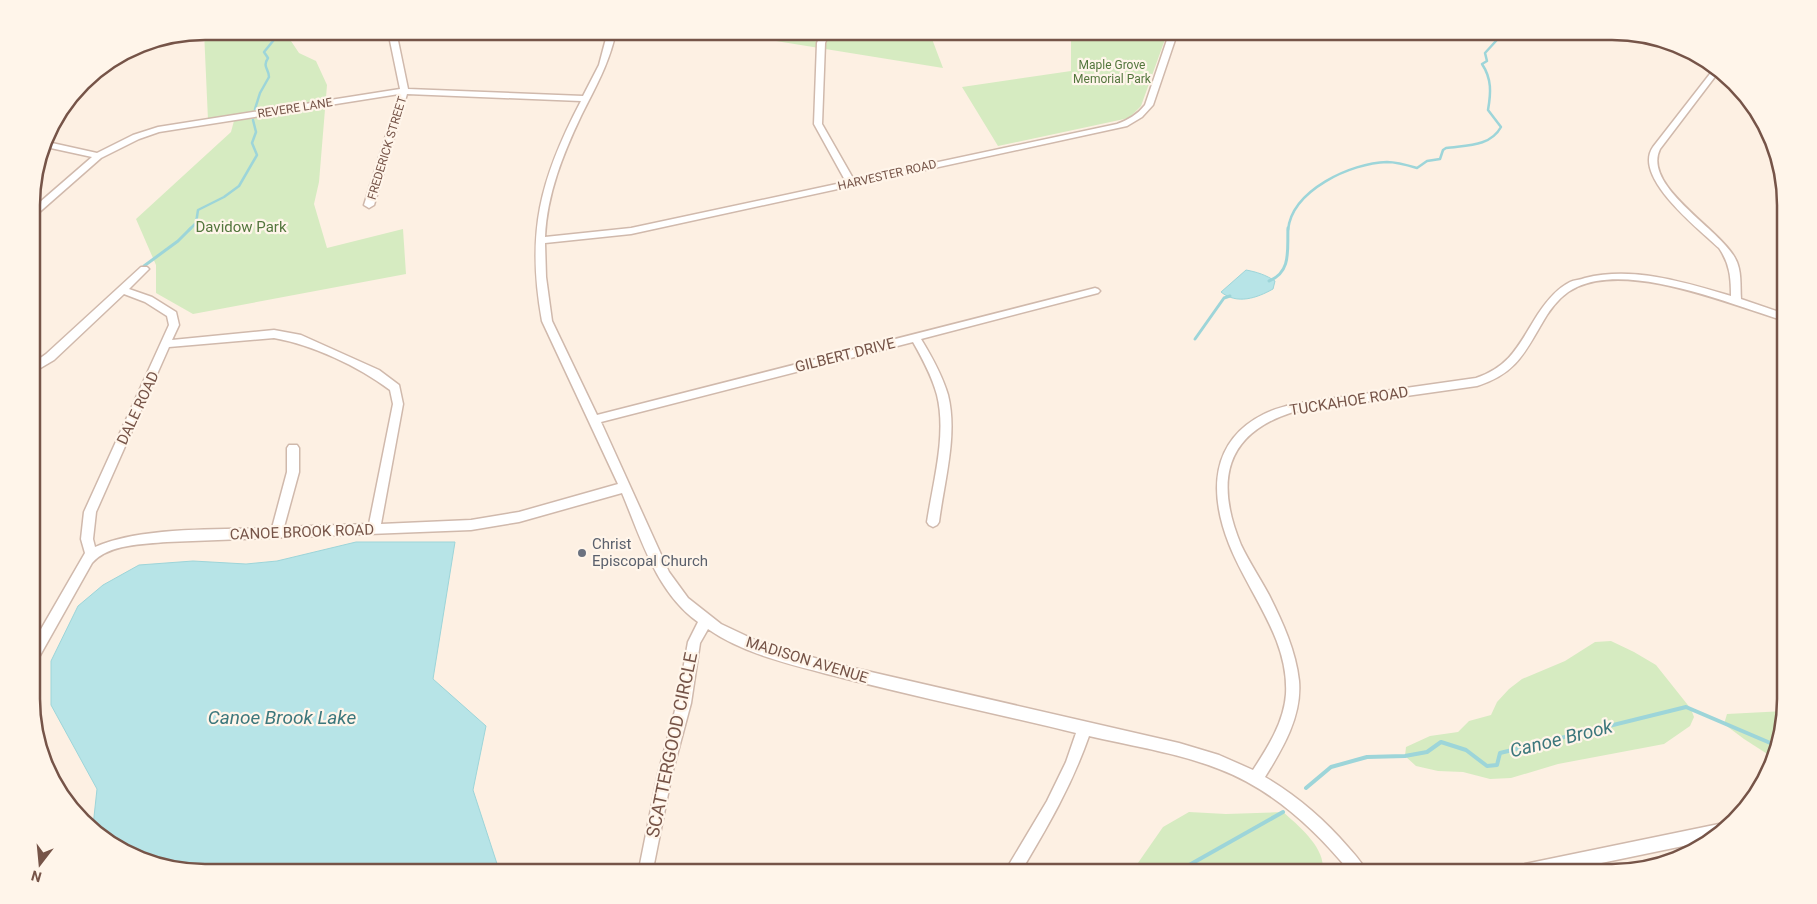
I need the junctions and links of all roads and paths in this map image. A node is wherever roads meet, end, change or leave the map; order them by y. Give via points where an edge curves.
1 (394, 40) edge
2 (610, 40) edge
3 (822, 40) edge
4 (1171, 40) edge
5 (1713, 75) edge
6 (404, 91) junction
7 (586, 99) junction
8 (52, 146) edge
9 (98, 156) junction
10 (851, 183) junction
11 (369, 205) dead end
12 (40, 207) edge
13 (541, 240) junction
14 (144, 269) dead end
15 (122, 290) junction
16 (1095, 291) dead end
17 (1736, 302) junction
18 (1777, 315) edge
19 (915, 337) junction
20 (167, 344) junction
21 (40, 364) edge
22 (594, 420) junction
23 (293, 448) dead end
24 (625, 486) junction
25 (933, 522) dead end
26 (374, 529) junction
27 (277, 532) junction
28 (92, 555) junction
29 (706, 621) junction
30 (40, 642) edge
31 (1085, 728) junction
32 (1256, 778) junction
33 (1707, 833) edge
34 (647, 864) edge
35 (1016, 864) edge
36 (1352, 864) edge
37 (1563, 864) edge

1 - 6 street, FREDERICK STREET
2 - 7 street, MADISON AVENUE
3 - 10 street via 818,124
4 - 10 street, HARVESTER ROAD via 1149,105 1135,120
5 - 17 street via 1654,152 1653,160 1657,175 1671,198 1723,246 1731,259
6 - 7 street, REVERE LANE
6 - 9 street, REVERE LANE via 158,130
6 - 11 street, FREDERICK STREET
7 - 13 street, MADISON AVENUE via 566,139 544,201
8 - 9 street
9 - 12 street, REVERE LANE
10 - 13 street, HARVESTER ROAD via 631,231
13 - 22 street, MADISON AVENUE via 542,296 547,321
14 - 15 street
15 - 20 street, DALE ROAD via 142,294 172,314 174,325
15 - 21 street
16 - 19 street, GILBERT DRIVE
17 - 18 street, TUCKAHOE ROAD
17 - 32 street, TUCKAHOE ROAD via 1670,283 1639,278 1614,276 1587,280 1565,289 1554,299 1515,357 1494,375 1478,382 1292,408 1268,416 1239,439 1225,458 1221,477 1222,502 1235,544 1286,649 1292,681 1292,707 1284,729
19 - 22 street, GILBERT DRIVE
19 - 25 street via 936,376 944,404 944,433
20 - 26 street via 266,334 288,335 375,373 395,388 398,404
20 - 28 street, DALE ROAD via 90,512 87,539
22 - 24 street, MADISON AVENUE
23 - 27 street via 293,472
24 - 26 street, CANOE BROOK ROAD via 495,522
24 - 29 street, MADISON AVENUE via 662,574
26 - 27 street, CANOE BROOK ROAD
27 - 28 street, CANOE BROOK ROAD via 146,538
28 - 30 street
29 - 31 street, MADISON AVENUE via 753,646 796,659 873,680
29 - 34 street, SCATTERGOOD CIRCLE via 694,642 684,703 665,774
31 - 32 street, MADISON AVENUE via 1197,754
31 - 35 street via 1052,806
32 - 36 street, MADISON AVENUE via 1292,802 1321,827
33 - 37 street

